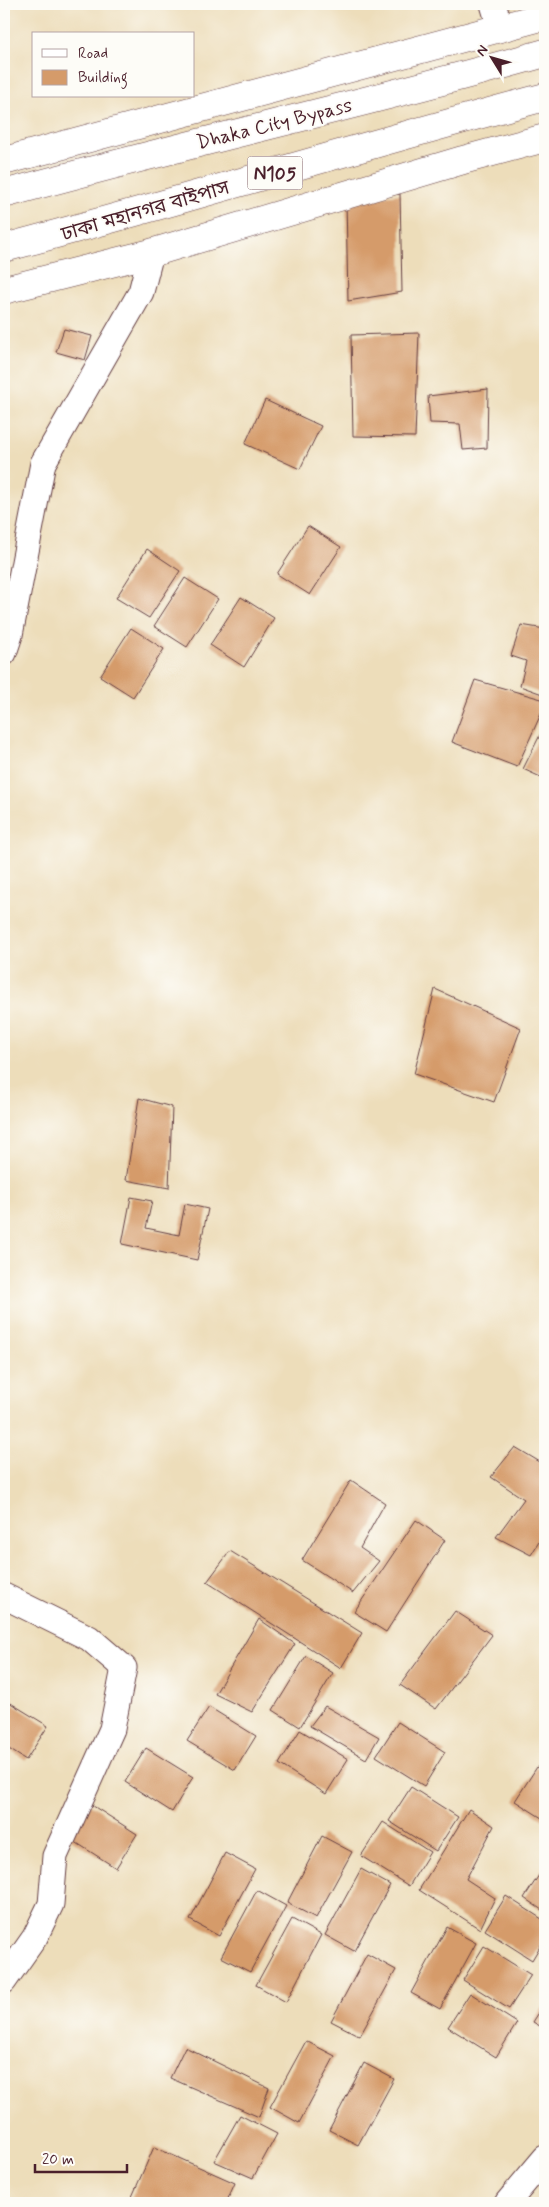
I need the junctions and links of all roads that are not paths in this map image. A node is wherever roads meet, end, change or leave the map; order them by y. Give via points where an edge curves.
1 (496, 16) edge
2 (545, 16) edge
3 (545, 53) edge
4 (545, 97) edge
5 (545, 138) edge
6 (4, 161) edge
7 (4, 194) edge
8 (4, 248) edge
9 (151, 253) junction
10 (4, 290) edge
11 (4, 653) edge
12 (4, 1596) edge
13 (4, 1981) edge
14 (545, 2158) edge
15 (507, 2203) edge

1 - 2 main road
1 - 6 main road
3 - 7 main road, Dhaka City Bypass / N105
4 - 8 main road, ঢাকা মহানগর বাইপাস / N105
5 - 9 main road
9 - 10 main road
9 - 11 street via 141,292 43,464
12 - 13 street via 89,1638 124,1668 112,1729 55,1856 51,1904 35,1937
14 - 15 street

